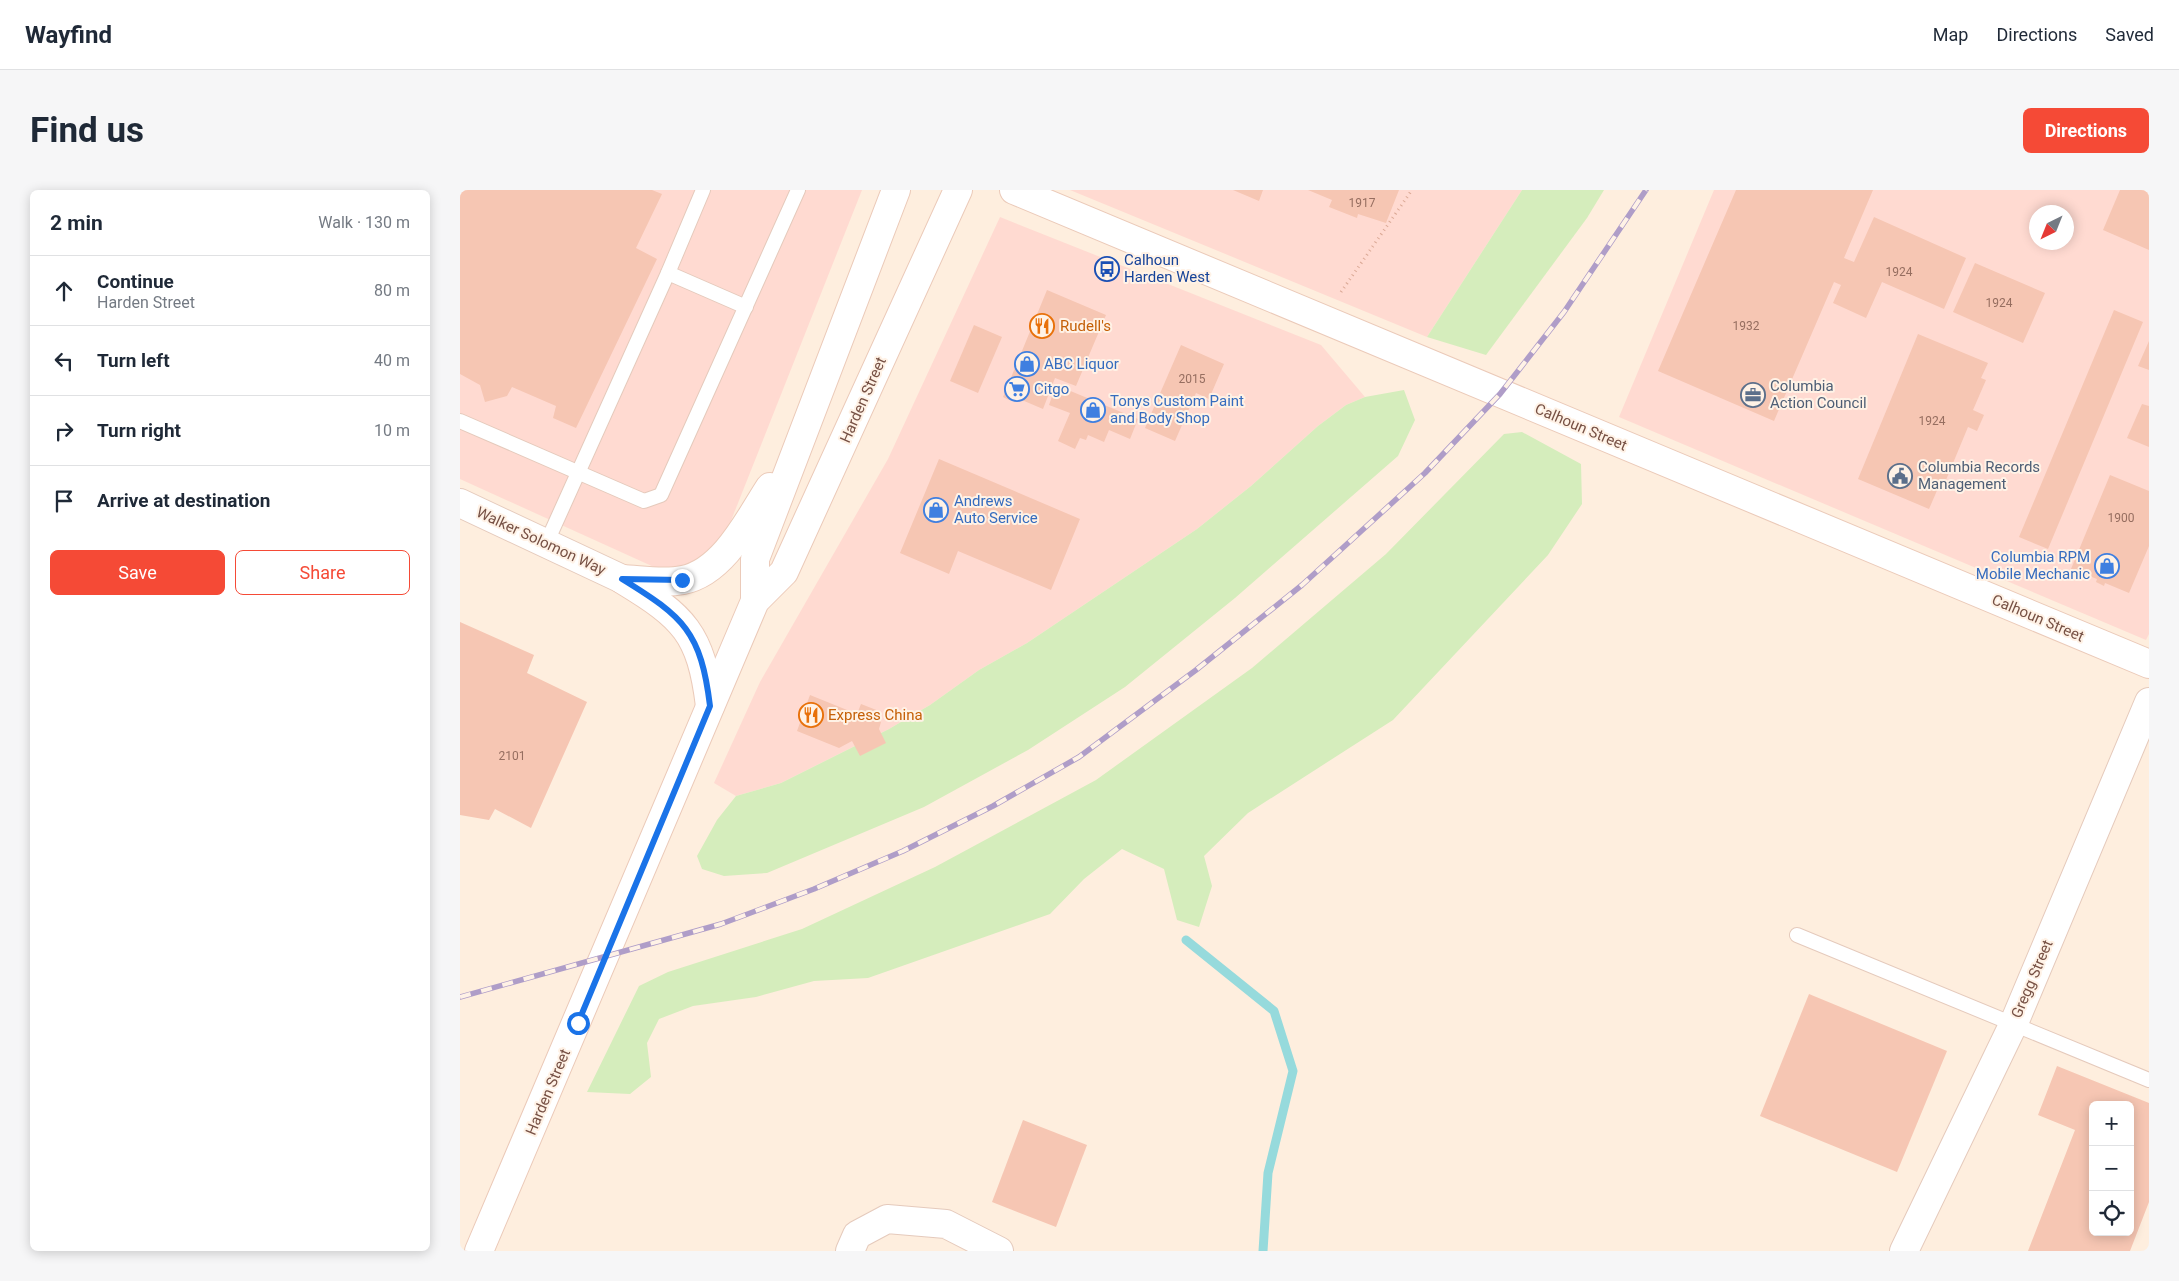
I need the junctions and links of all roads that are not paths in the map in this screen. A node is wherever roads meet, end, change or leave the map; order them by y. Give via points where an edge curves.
1 (703, 190) edge
2 (798, 190) edge
3 (896, 190) edge
4 (958, 190) edge
5 (1014, 190) edge
6 (668, 273) junction
7 (746, 307) junction
8 (460, 421) edge
9 (801, 437) junction
10 (578, 473) junction
11 (460, 503) edge
12 (546, 544) junction
13 (622, 579) junction
14 (755, 601) junction
15 (2149, 664) edge
16 (2149, 702) edge
17 (710, 706) junction
18 (1797, 935) dead end
19 (2014, 1023) junction
20 (2149, 1080) edge
21 (479, 1251) edge
22 (850, 1251) edge
23 (999, 1251) edge
24 (1904, 1251) edge

1 - 6 lane
2 - 7 lane
3 - 9 street, Harden Street
4 - 14 street, Harden Street via 784,572
5 - 15 street, Calhoun Street
6 - 7 lane
6 - 10 lane
7 - 10 lane via 661,495 644,501
8 - 10 lane
9 - 13 street via 746,525 716,564 697,576 682,580
9 - 14 street, Harden Street via 755,559
10 - 12 lane
11 - 12 street, Walker Solomon Way
12 - 13 street, Walker Solomon Way
13 - 17 street via 674,614 692,638 706,673
14 - 17 street, Harden Street
16 - 19 street, Gregg Street
17 - 21 street, Harden Street
18 - 19 lane
19 - 20 lane
19 - 24 street, Gregg Street
22 - 23 street via 857,1236 888,1218 946,1224

